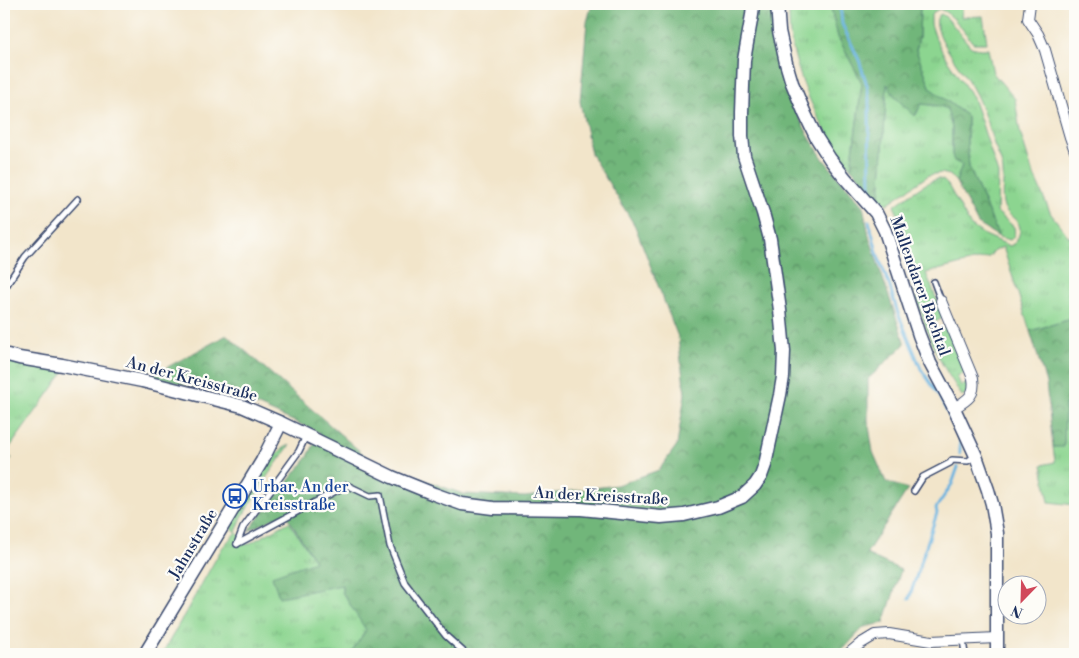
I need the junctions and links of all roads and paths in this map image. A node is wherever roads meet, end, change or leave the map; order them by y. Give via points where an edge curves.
1 (753, 4) edge
2 (777, 4) edge
3 (1030, 4) edge
4 (1075, 151) edge
5 (78, 199) dead end
6 (934, 282) dead end
7 (4, 289) edge
8 (941, 301) joint
9 (4, 354) edge
10 (954, 408) junction
11 (281, 423) junction
12 (306, 435) junction
13 (976, 456) junction
14 (914, 491) dead end
15 (997, 638) junction
16 (963, 639) junction
17 (145, 654) edge
18 (466, 654) edge
19 (848, 654) edge
20 (965, 654) edge
21 (997, 654) edge

1 - 12 street, An der Kreisstraße via 744,60 744,156 770,239 784,351 783,377 770,443 760,476 749,491 718,507 661,517 581,509 493,508 462,504 434,494
2 - 10 street, Mallendarer Bachtal via 786,63 805,114 830,159 876,213 885,231 918,335
3 - 4 street via 1028,19 1045,50
5 - 7 lane via 25,257
6 - 8 lane
8 - 10 street via 974,386 966,401
9 - 11 street, An der Kreisstraße via 211,398 242,406
10 - 13 street, Mallendarer Bachtal
11 - 12 street, An der Kreisstraße
11 - 17 street, Jahnstraße via 262,461
12 - 18 lane via 299,451 244,528 237,544 347,485 370,496 380,495 390,546 405,583 446,636
13 - 14 lane via 968,461 952,460 923,477
13 - 15 street, Mallendarer Bachtal via 992,504 997,533
15 - 16 street
15 - 21 street, Mallendarer Bachtal
16 - 19 street via 931,641 875,635
16 - 20 lane

